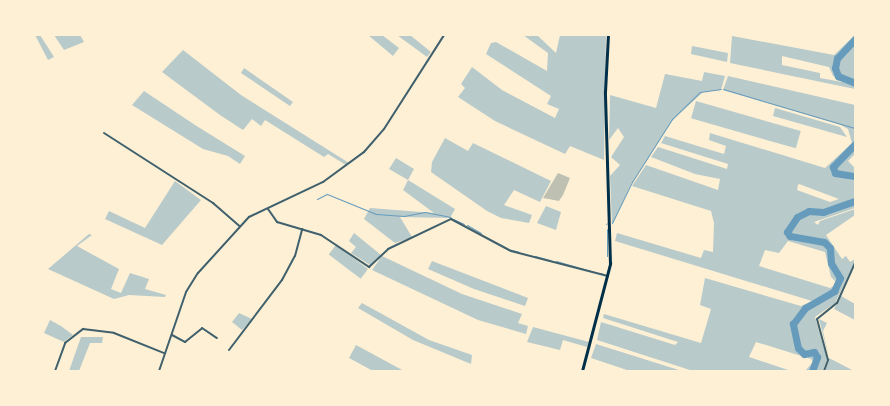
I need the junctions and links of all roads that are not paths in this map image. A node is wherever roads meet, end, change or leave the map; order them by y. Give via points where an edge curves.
1 (444, 35) edge
2 (608, 35) edge
3 (104, 133) dead end
4 (268, 208) junction
5 (239, 226) junction
6 (302, 228) junction
7 (855, 263) edge
8 (608, 276) junction
9 (171, 334) junction
10 (217, 338) dead end
11 (229, 350) dead end
12 (164, 353) junction
13 (55, 371) edge
14 (159, 371) edge
15 (582, 371) edge
16 (824, 371) edge

1 - 4 street via 384,129 364,152 323,182
2 - 8 main road via 605,84
3 - 5 street via 213,202
4 - 5 street
4 - 6 street via 277,222
5 - 9 street via 191,284
6 - 8 street via 333,242 369,267 388,249 451,219 511,251
6 - 11 street via 294,256 282,280
7 - 16 street via 837,303 817,319 828,360
8 - 15 main road
9 - 10 street via 185,342 202,328
9 - 12 street
12 - 13 street via 114,333 83,329 66,343
12 - 14 street

